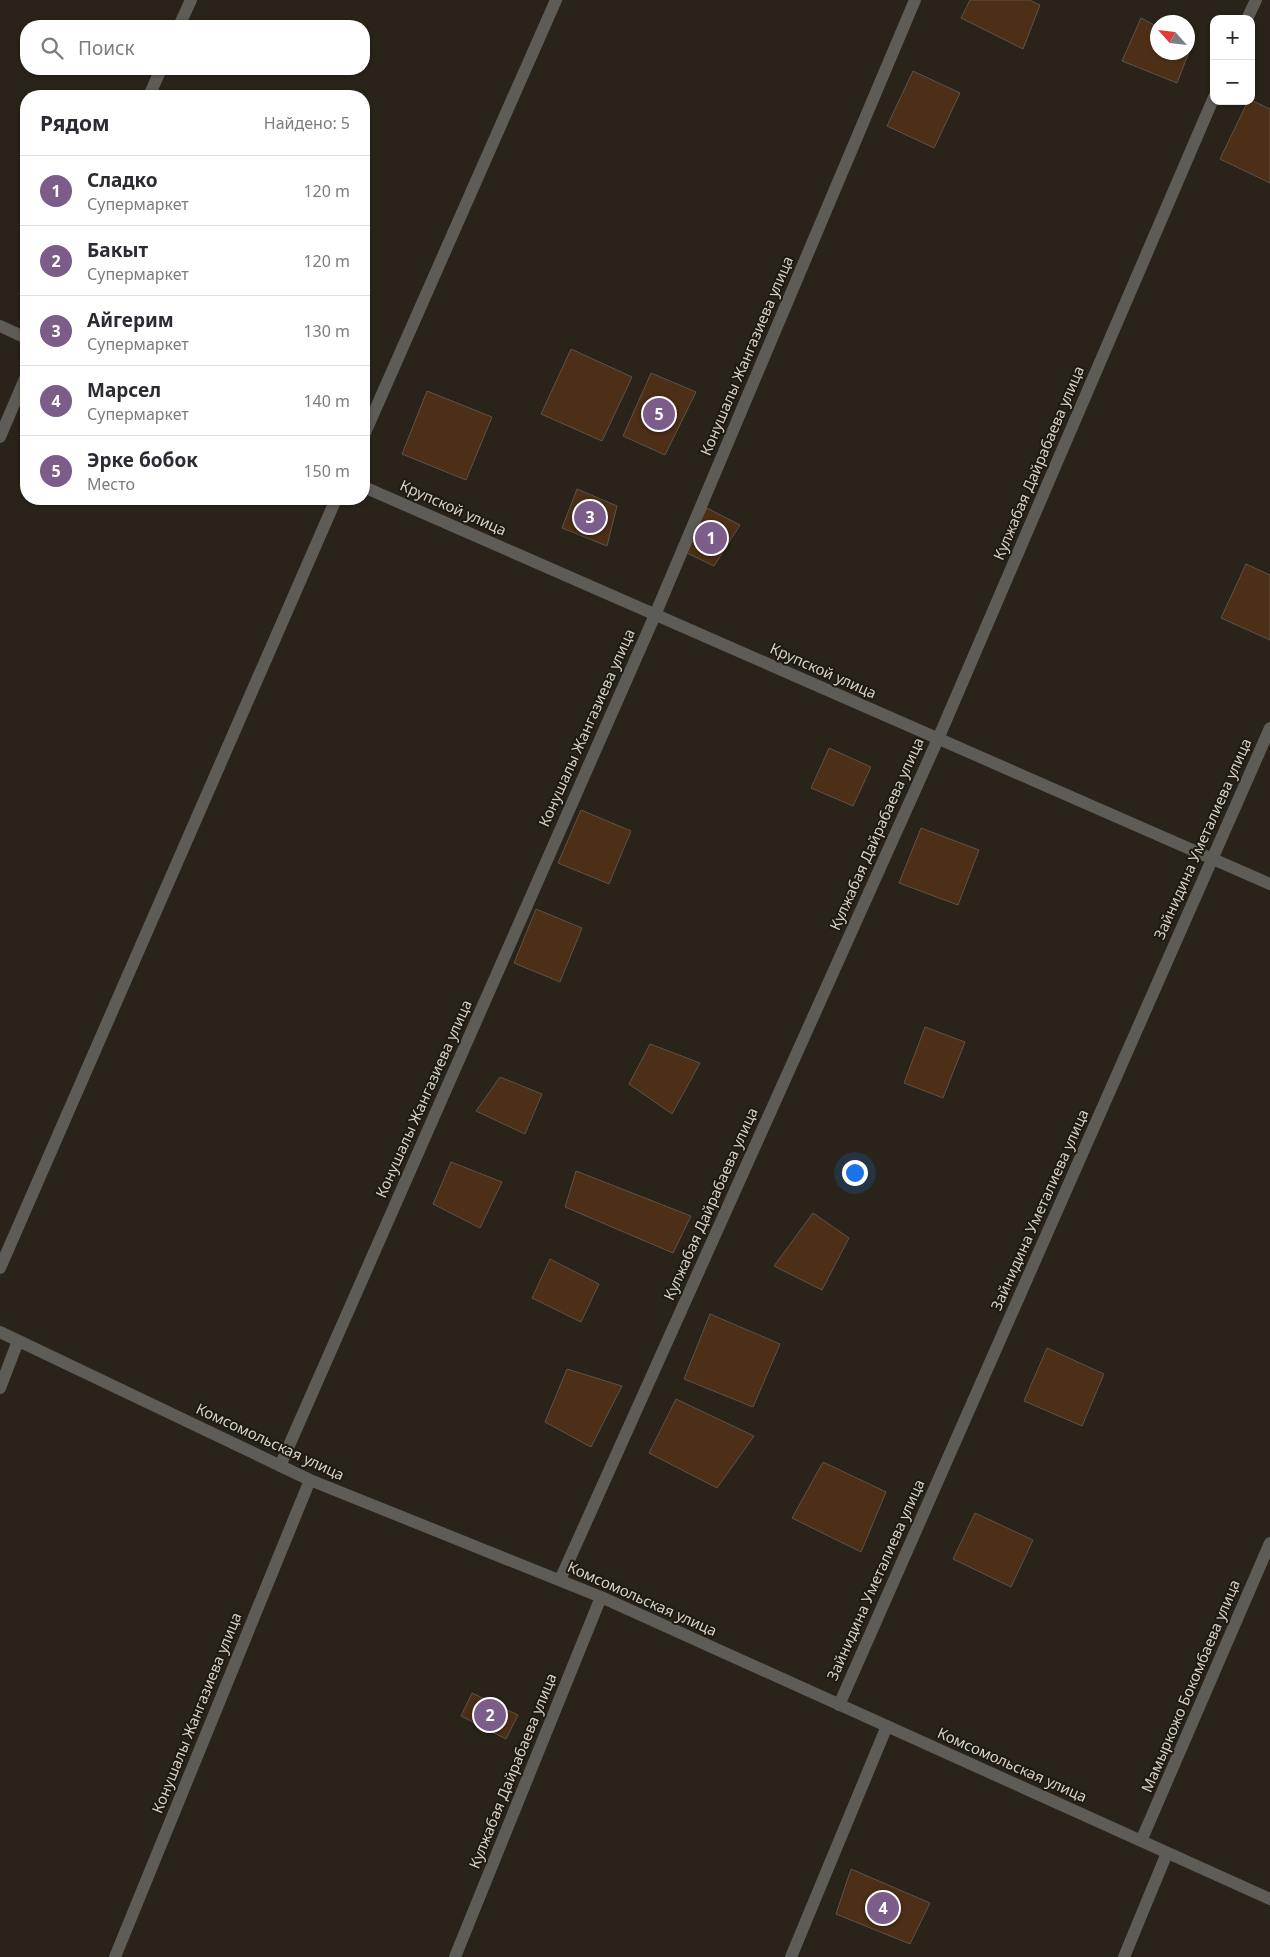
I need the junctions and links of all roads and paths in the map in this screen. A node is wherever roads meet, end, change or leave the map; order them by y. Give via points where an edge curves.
1 (191, 0) edge
2 (556, 0) edge
3 (915, 0) edge
4 (1256, 0) edge
5 (1250, 15) edge
6 (182, 20) edge
7 (157, 75) edge
8 (151, 90) edge
9 (1211, 105) edge
10 (0, 326) edge
11 (20, 335) edge
12 (20, 390) edge
13 (370, 421) edge
14 (0, 437) edge
15 (370, 490) edge
16 (333, 505) edge
17 (655, 615) junction
18 (1270, 728) edge
19 (938, 739) junction
20 (1212, 859) junction
21 (1270, 884) edge
22 (0, 1268) edge
23 (0, 1332) edge
24 (18, 1341) junction
25 (0, 1388) edge
26 (280, 1466) junction
27 (310, 1480) junction
28 (1270, 1543) edge
29 (560, 1580) junction
30 (602, 1597) junction
31 (839, 1705) junction
32 (887, 1726) junction
33 (1141, 1842) junction
34 (1167, 1853) junction
35 (1270, 1899) edge
36 (115, 1957) edge
37 (455, 1957) edge
38 (791, 1957) edge
39 (1124, 1957) edge

1 - 6 street
2 - 13 street
3 - 17 street, Конушалы Жангазиева улица
4 - 5 street
7 - 8 street
9 - 19 street, Кулжабая Дайрабаева улица
10 - 11 street
12 - 14 street
15 - 17 street, Крупской улица
16 - 22 street
17 - 19 street, Крупской улица
17 - 26 street, Конушалы Жангазиева улица
18 - 20 street, Зайнидина Уметалиева улица
19 - 20 street, Крупской улица
19 - 29 street, Кулжабая Дайрабаева улица
20 - 21 street, Крупской улица
20 - 31 street, Зайнидина Уметалиева улица
23 - 24 street, Комсомольская улица
24 - 25 street
24 - 26 street, Комсомольская улица
26 - 27 street, Комсомольская улица
27 - 29 street, Комсомольская улица
27 - 36 street, Конушалы Жангазиева улица
28 - 33 street, Мамыркожо Бокомбаева улица
29 - 30 street, Комсомольская улица
30 - 31 street, Комсомольская улица
30 - 37 street, Кулжабая Дайрабаева улица
31 - 32 street, Комсомольская улица
32 - 33 street, Комсомольская улица
32 - 38 street
33 - 34 street, Комсомольская улица
34 - 35 street, Комсомольская улица
34 - 39 street

